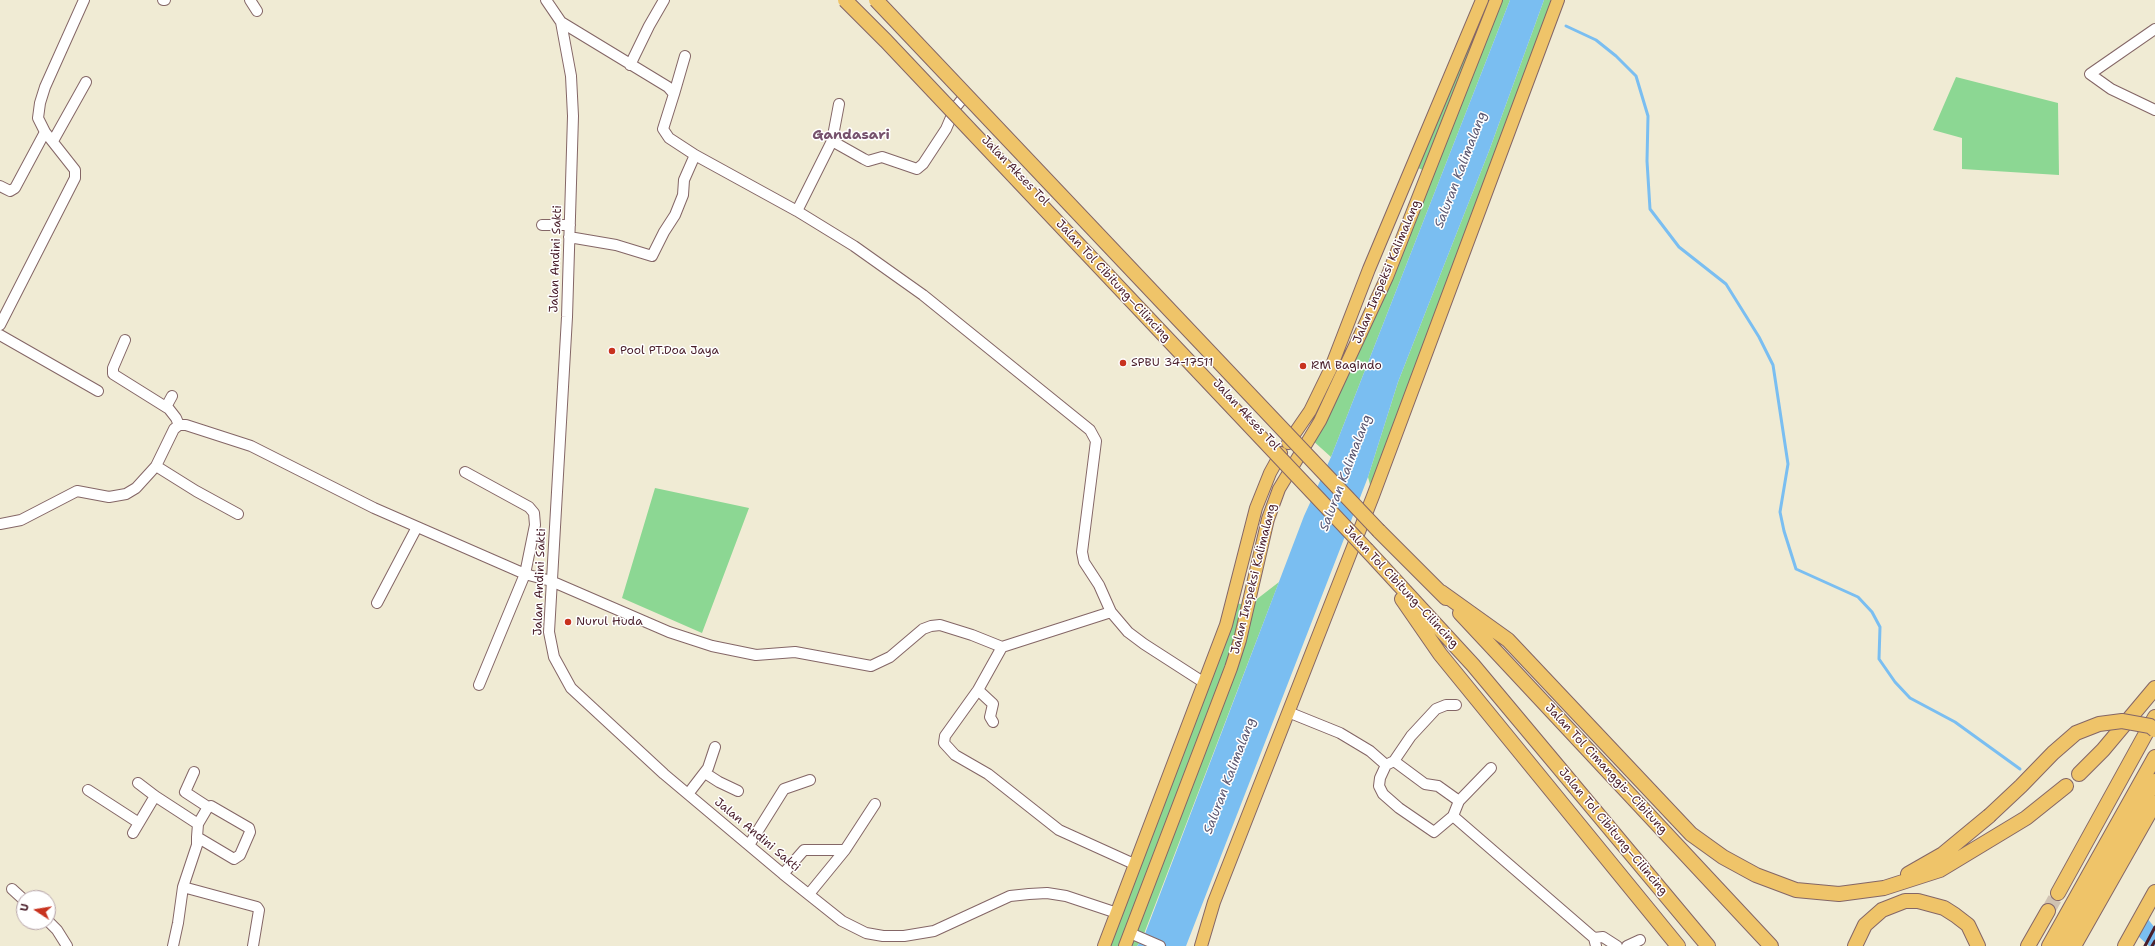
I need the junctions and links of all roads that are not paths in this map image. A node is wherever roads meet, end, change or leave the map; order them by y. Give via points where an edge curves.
1 (84, 0) edge
2 (250, 0) edge
3 (546, 0) edge
4 (664, 0) edge
5 (845, 0) edge
6 (852, 0) edge
7 (868, 0) edge
8 (876, 0) edge
9 (1482, 0) edge
10 (1496, 0) edge
11 (1558, 0) edge
12 (257, 11) dead end
13 (561, 22) junction
14 (2155, 29) edge
15 (685, 56) dead end
16 (630, 65) junction
17 (86, 82) dead end
18 (674, 94) junction
19 (963, 98) junction
20 (839, 104) dead end
21 (955, 108) junction
22 (2155, 110) edge
23 (45, 132) junction
24 (53, 141) junction
25 (832, 141) junction
26 (695, 155) junction
27 (1413, 166) junction
28 (1428, 172) junction
29 (0, 186) edge
30 (797, 211) junction
31 (542, 225) dead end
32 (570, 225) junction
33 (569, 237) junction
34 (1, 322) edge
35 (0, 335) edge
36 (125, 340) dead end
37 (98, 391) dead end
38 (172, 396) dead end
39 (166, 407) junction
40 (179, 425) junction
41 (1285, 448) junction
42 (1297, 460) junction
43 (156, 466) junction
44 (465, 472) dead end
45 (238, 514) dead end
46 (1359, 518) junction
47 (2, 522) edge
48 (417, 527) junction
49 (1354, 531) junction
50 (1372, 555) junction
51 (525, 574) junction
52 (551, 581) junction
53 (1441, 592) junction
54 (1233, 602) junction
55 (377, 603) dead end
56 (1248, 606) junction
57 (1112, 612) junction
58 (1002, 647) junction
59 (1203, 682) junction
60 (478, 685) dead end
61 (2155, 688) edge
62 (978, 690) junction
63 (1456, 705) dead end
64 (1288, 712) junction
65 (2155, 717) edge
66 (993, 722) dead end
67 (2155, 730) edge
68 (715, 747) dead end
69 (2155, 757) edge
70 (1390, 763) junction
71 (1491, 768) dead end
72 (194, 772) dead end
73 (705, 773) junction
74 (2080, 774) dead end
75 (810, 780) dead end
76 (2155, 781) edge
77 (138, 783) dead end
78 (2066, 786) dead end
79 (88, 790) dead end
80 (738, 791) dead end
81 (688, 794) junction
82 (155, 796) junction
83 (1459, 801) junction
84 (2155, 803) edge
85 (875, 804) dead end
86 (208, 807) junction
87 (1453, 816) junction
88 (2155, 820) edge
89 (139, 823) junction
90 (198, 824) junction
91 (133, 833) dead end
92 (197, 837) junction
93 (749, 845) junction
94 (845, 850) junction
95 (1608, 860) junction
96 (1134, 864) junction
97 (783, 874) junction
98 (182, 887) junction
99 (1884, 888) junction
100 (12, 889) dead end
101 (2155, 892) edge
102 (16, 893) edge
103 (2058, 893) tunnel mouth
104 (809, 894) junction
105 (2048, 911) tunnel mouth
106 (1117, 913) junction
107 (56, 929) edge
108 (1134, 935) junction
109 (1640, 940) dead end
110 (1595, 942) edge
111 (67, 946) edge
112 (173, 946) edge
113 (253, 946) edge
114 (1104, 946) edge
115 (1125, 946) edge
116 (1160, 946) edge
117 (1201, 946) edge
118 (1617, 946) edge
119 (1627, 946) edge
120 (1669, 946) edge
121 (1678, 946) edge
122 (1708, 946) edge
123 (1772, 946) edge
124 (1855, 946) edge
125 (1978, 946) edge
126 (2028, 946) edge
127 (2049, 946) edge
128 (2061, 946) edge
129 (2074, 946) edge
130 (2084, 946) edge
131 (2125, 946) edge

1 - 23 street via 40,103 38,118
2 - 12 street
3 - 13 street, Jalan Andini Sakti
4 - 16 street
5 - 50 highway, Jalan Tol Cibitung–Cilincing, bridge
6 - 21 main road, Jalan Akses Tol
7 - 19 main road, Jalan Akses Tol
8 - 53 highway, Jalan Tol Cibitung–Cilincing, bridge via 1379,531
9 - 27 main road, Jalan Inspeksi Kalimalang
10 - 28 main road, Jalan Inspeksi Kalimalang
11 - 46 main road
13 - 16 street
13 - 32 street, Jalan Andini Sakti via 570,76 573,116
14 - 22 street via 2090,74 2111,89
15 - 18 street
16 - 18 street via 668,87
17 - 24 street
18 - 26 street via 663,129 669,138
19 - 21 street
19 - 41 main road, Jalan Akses Tol
20 - 25 street
21 - 25 street via 946,129 917,169 882,156 868,161
21 - 41 main road, Jalan Akses Tol
23 - 24 street
23 - 29 street via 15,188 10,191
24 - 34 street via 75,170 75,178
25 - 30 street
26 - 30 street
26 - 33 street via 684,180 675,215 652,256 616,245
27 - 28 main road
27 - 41 main road, Jalan Inspeksi Kalimalang via 1369,269 1320,395
28 - 42 main road, Jalan Inspeksi Kalimalang via 1387,277 1342,376
30 - 57 street via 854,246 923,295 1090,430 1096,441 1082,552 1084,562
31 - 32 street
32 - 33 street, Jalan Andini Sakti
33 - 52 street, Jalan Andini Sakti
35 - 37 street
36 - 39 street via 113,374
38 - 39 street
39 - 40 street
40 - 43 street via 168,437
40 - 48 street via 251,446
41 - 42 main road, Jalan Akses Tol
41 - 54 main road, Jalan Inspeksi Kalimalang via 1270,473 1256,508
42 - 46 main road, Jalan Akses Tol via 1310,466
42 - 49 main road, Jalan Akses Tol via 1303,477
42 - 56 main road, Jalan Inspeksi Kalimalang via 1273,504
43 - 45 street
43 - 47 street via 136,488 126,494 104,498 77,491 21,520
44 - 51 street via 529,507 534,513 535,525
46 - 49 main road
48 - 51 street
48 - 55 street
49 - 64 main road
50 - 95 highway via 1440,654
50 - 122 highway, Jalan Tol Cibitung–Cilincing via 1473,665
51 - 52 street
51 - 60 street
52 - 58 street via 669,632 712,646 756,655 795,652 871,666 890,657 923,629 940,625
52 - 81 street, Jalan Andini Sakti via 551,647 558,667 571,688 616,732
53 - 99 highway via 1508,640 1691,834 1723,857 1756,875 1796,890 1839,894
53 - 123 highway, Jalan Tol Cimanggis–Cibitung
54 - 56 main road
54 - 59 main road, Jalan Inspeksi Kalimalang
56 - 108 main road, Jalan Inspeksi Kalimalang via 1231,668
57 - 58 street
57 - 59 street via 1128,632
58 - 62 street
59 - 96 main road, Jalan Inspeksi Kalimalang
61 - 74 highway
62 - 66 street via 993,704 990,717
62 - 96 street via 945,736 943,741 946,746 964,762 988,774 1059,830
63 - 70 street via 1436,709
64 - 70 street via 1340,734
64 - 117 main road via 1214,902
65 - 103 highway
67 - 99 highway, bridge via 2150,726 2122,721 2099,724 2076,733 1990,816 1943,854
68 - 73 street
69 - 127 highway
70 - 83 street via 1425,784 1438,786
70 - 87 street via 1381,772 1379,786 1389,801 1434,832
71 - 83 street
72 - 86 street via 185,792
73 - 80 street
73 - 81 street
75 - 93 street via 784,789
76 - 128 highway
77 - 82 street
78 - 99 highway via 2026,818 1940,870
79 - 89 street
81 - 93 street, Jalan Andini Sakti
82 - 89 street
82 - 90 street
83 - 87 street
84 - 129 highway
85 - 94 street
86 - 90 street
86 - 92 street via 211,806 249,828 249,836 240,855 234,859
87 - 110 street
88 - 130 highway
89 - 91 street
90 - 92 street
92 - 98 street via 196,850
93 - 97 street, Jalan Andini Sakti
94 - 97 street via 804,850
94 - 104 street
95 - 120 highway
95 - 121 highway
96 - 106 main road, Jalan Inspeksi Kalimalang
97 - 104 street, Jalan Andini Sakti
98 - 112 street
98 - 113 street via 257,907 259,910
100 - 102 street
101 - 131 highway
104 - 106 street, Jalan Andini Sakti via 842,921 866,933 883,936 904,936 934,931 1010,896 1029,894 1066,896
105 - 126 highway
106 - 114 main road, Jalan Inspeksi Kalimalang
107 - 111 street
108 - 115 main road, Jalan Inspeksi Kalimalang
108 - 116 street
109 - 119 street
110 - 118 street via 1603,937
124 - 125 highway via 1866,926 1882,910 1905,901 1918,901 1944,908 1955,915 1968,925

